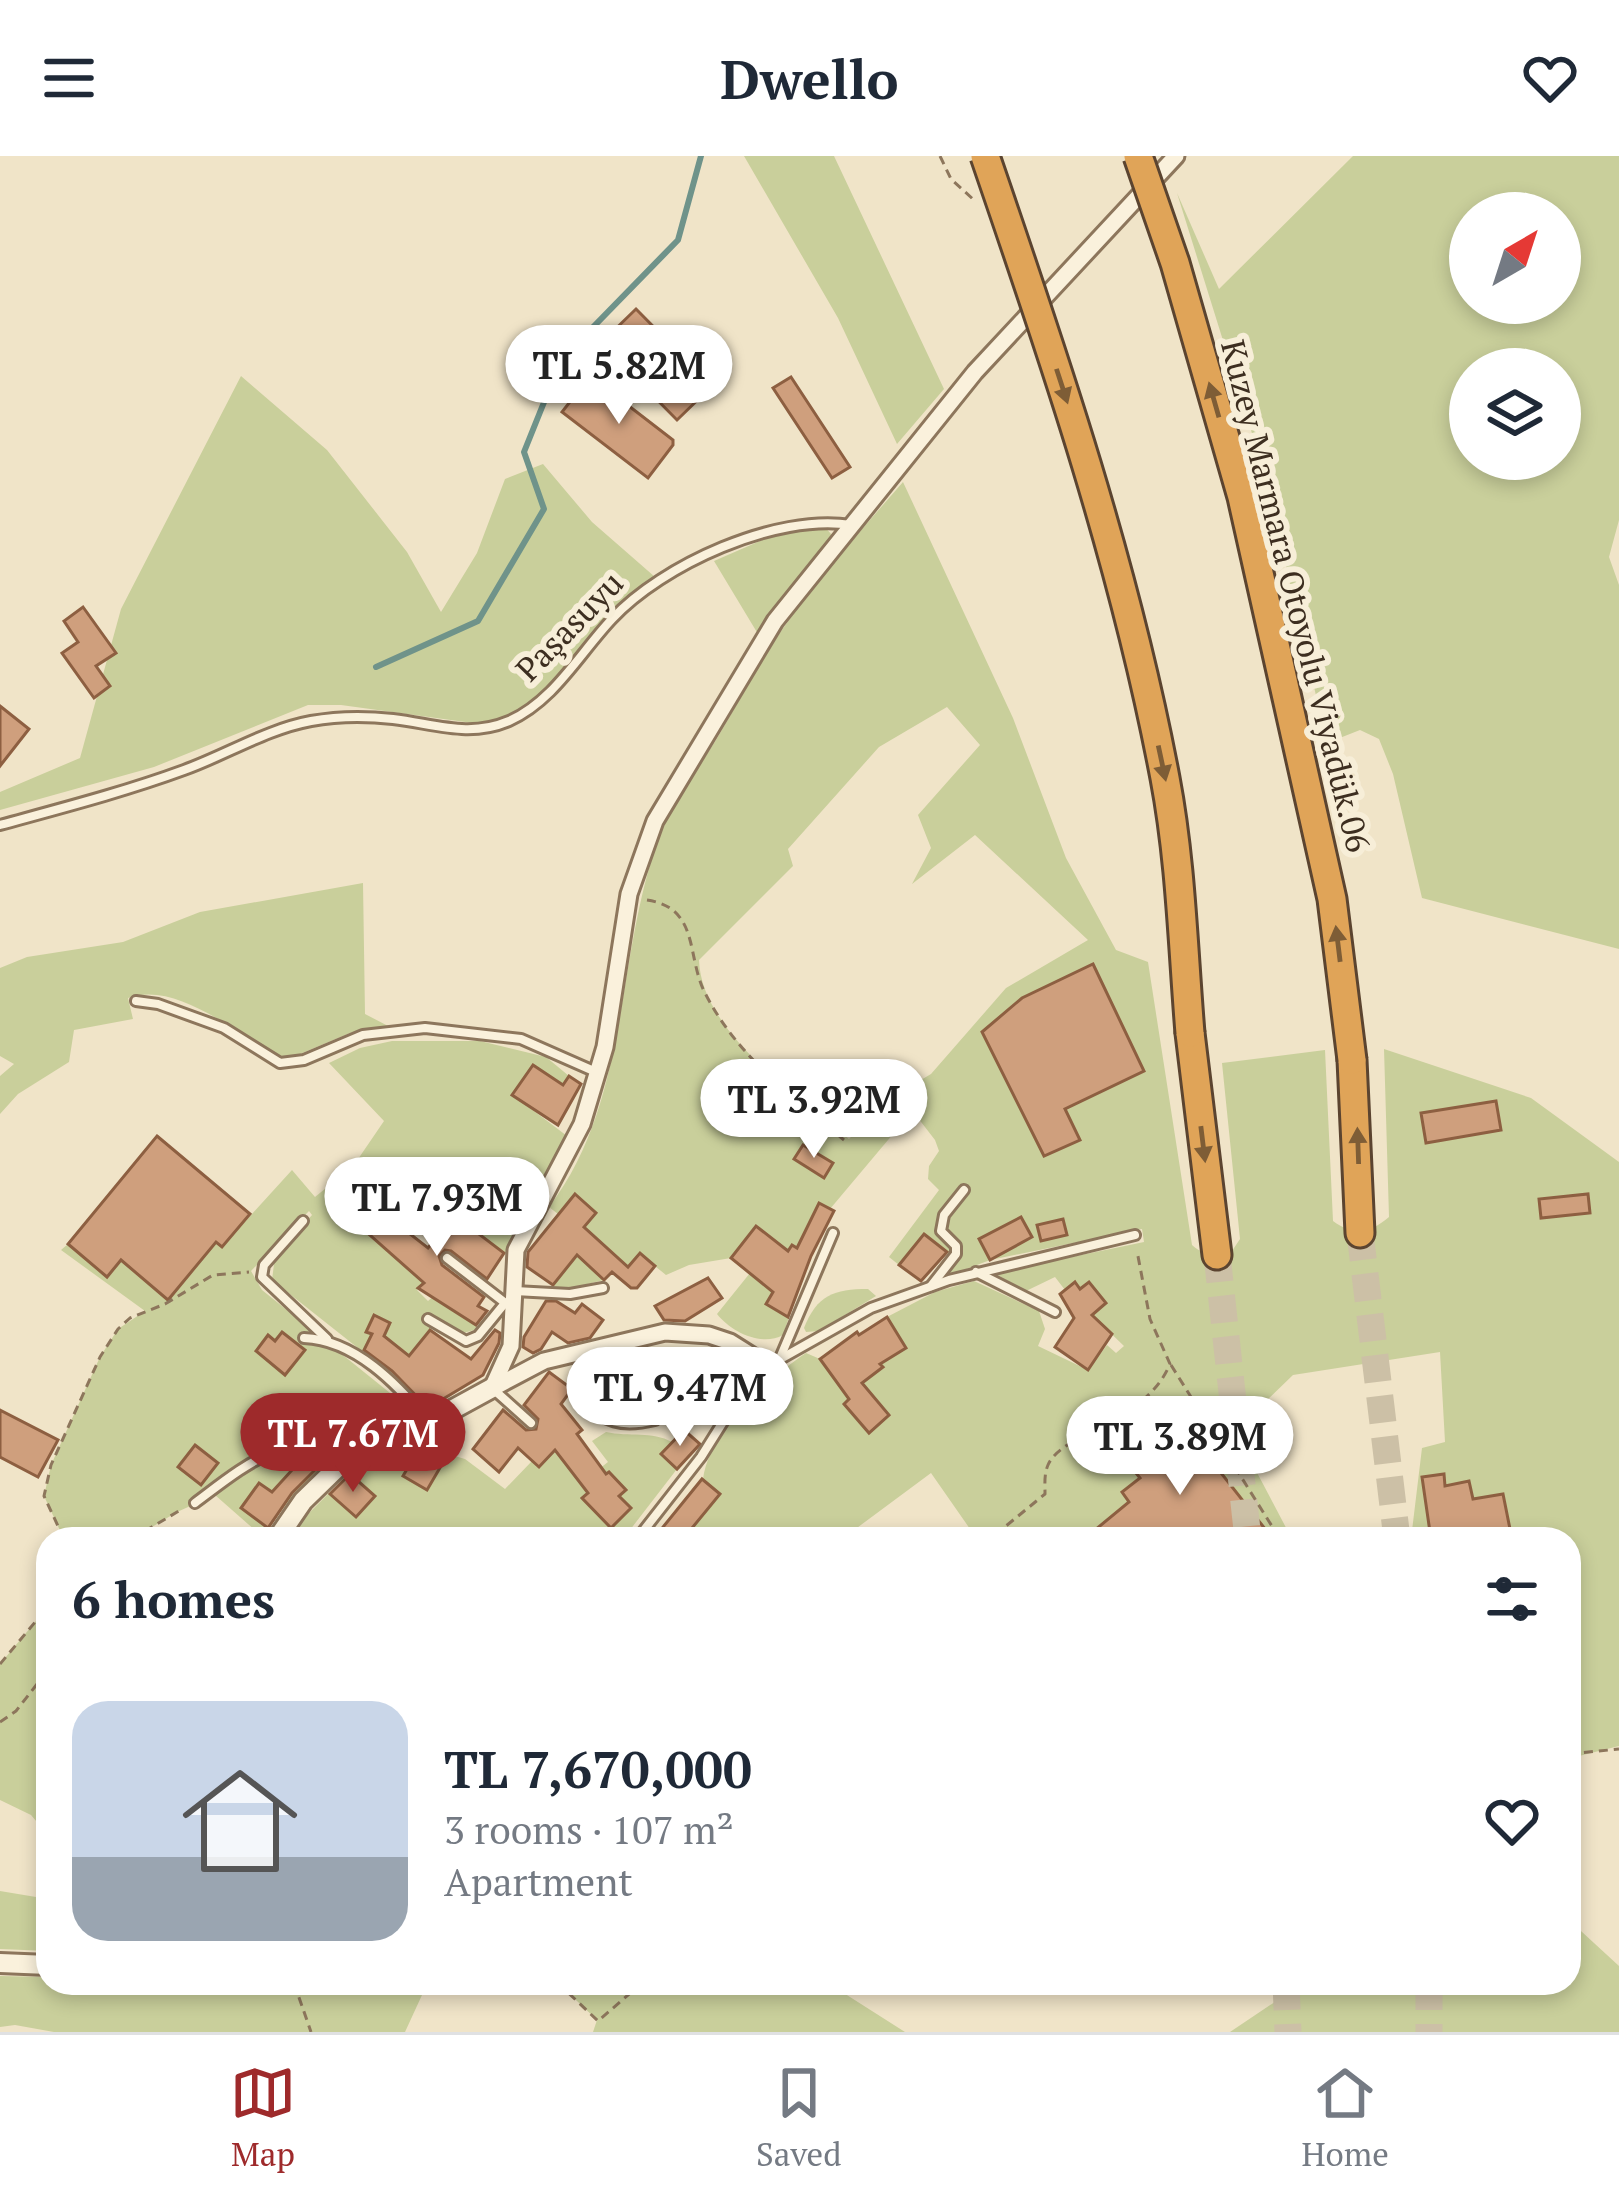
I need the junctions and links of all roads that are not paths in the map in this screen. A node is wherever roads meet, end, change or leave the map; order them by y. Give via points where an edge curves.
1 (985, 156) edge
2 (1138, 156) edge
3 (1176, 156) edge
4 (851, 525) junction
5 (0, 825) edge
6 (136, 1001) dead end
7 (598, 1073) junction
8 (964, 1190) dead end
9 (303, 1221) dead end
10 (833, 1233) dead end
11 (1360, 1233) tunnel mouth
12 (1135, 1235) road end
13 (1217, 1255) tunnel mouth
14 (447, 1258) dead end
15 (976, 1272) junction
16 (932, 1286) junction
17 (603, 1288) dead end
18 (511, 1301) junction
19 (1055, 1312) dead end
20 (428, 1319) dead end
21 (304, 1338) dead end
22 (328, 1339) junction
23 (602, 1349) junction
24 (773, 1363) junction
25 (492, 1388) junction
26 (655, 1420) dead end
27 (429, 1422) junction
28 (531, 1423) dead end
29 (351, 1457) junction
30 (195, 1503) road end
31 (286, 1527) edge
32 (646, 1527) edge
33 (0, 1963) edge
34 (36, 1964) edge

1 -> 13 highway, bridge via 1091,475 1166,782
11 -> 2 highway, Kuzey Marmara Otoyolu Viyadük.06, bridge via 1352,1060 1332,899 1247,520
3 - 4 street via 975,372
4 - 5 lane, Paşasuyu via 779,527 659,579 611,619 544,699 488,729 310,721 185,770
4 - 7 street via 775,621 655,821 628,902
6 - 7 lane via 224,1028 280,1063 363,1034 454,1029 521,1039
7 - 18 street via 582,1124 516,1250
8 - 16 lane via 941,1231 956,1254
9 - 22 lane via 262,1277
10 - 24 lane
12 - 15 lane
14 - 18 lane
15 - 16 lane
15 - 19 lane
16 - 24 lane via 871,1308
17 - 18 lane
18 - 20 lane via 466,1341
18 - 25 street via 511,1346
21 - 22 lane
22 - 27 lane via 389,1379
23 - 24 street via 688,1331
23 - 25 street via 544,1361
23 - 26 lane via 580,1399 612,1424
24 - 32 lane via 738,1398
25 - 27 street
25 - 28 lane
27 - 29 street
29 - 30 lane via 311,1440 242,1468
29 - 31 street
33 - 34 street

